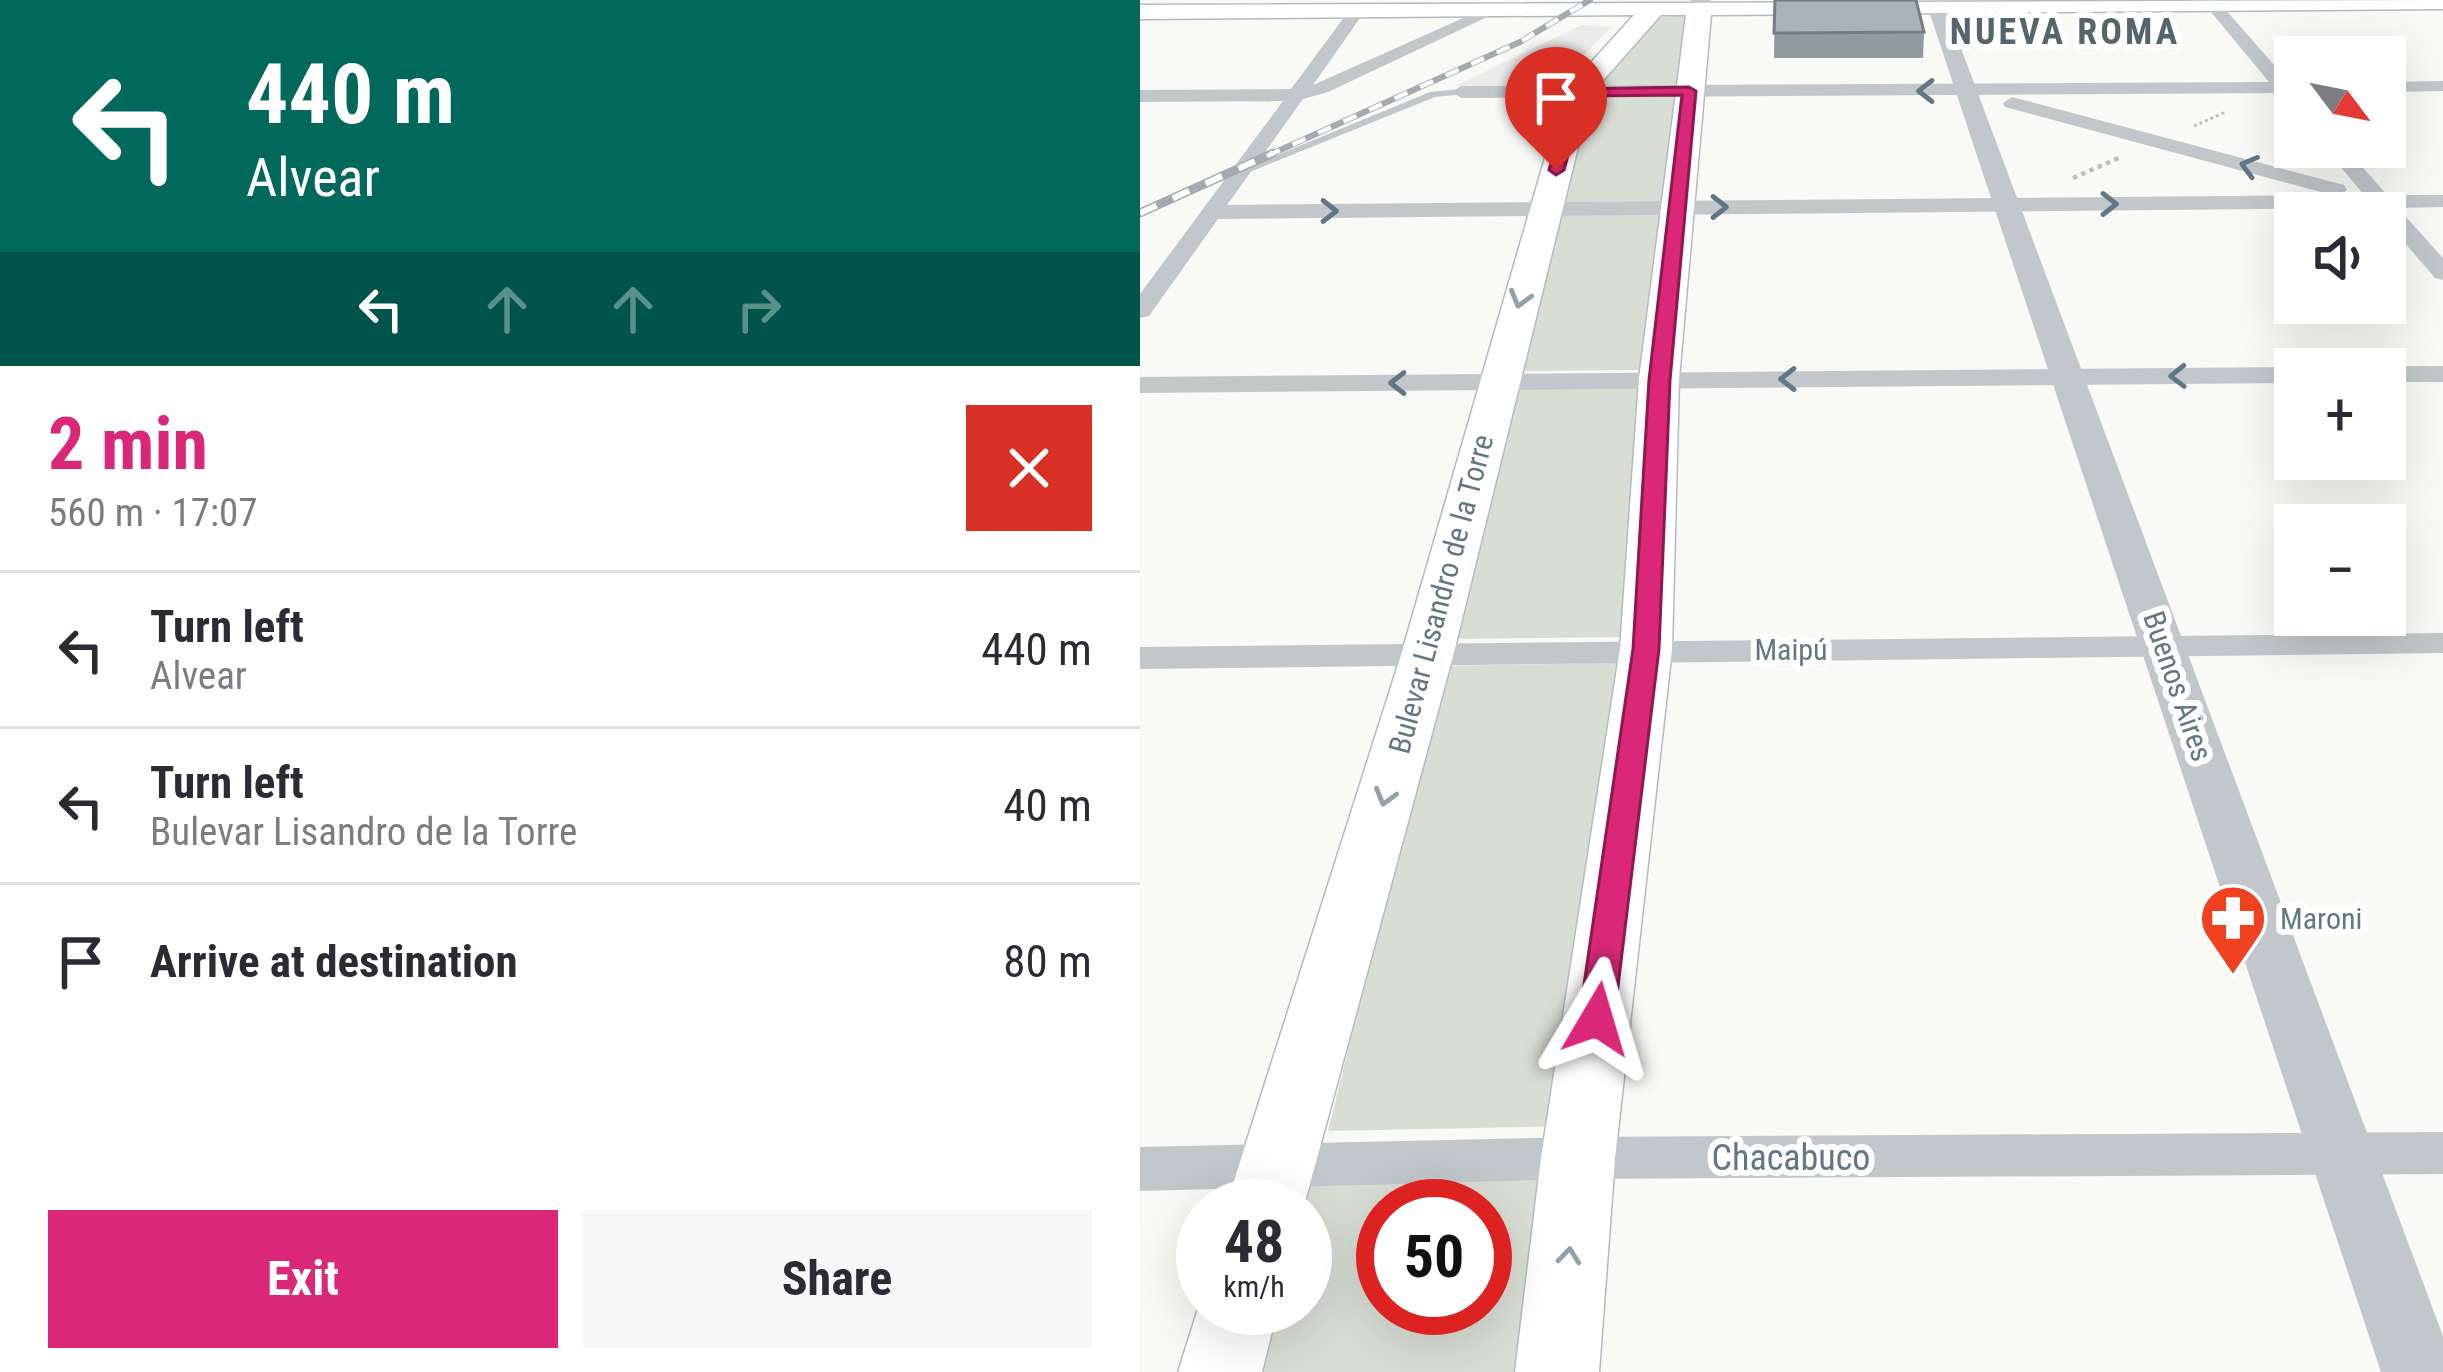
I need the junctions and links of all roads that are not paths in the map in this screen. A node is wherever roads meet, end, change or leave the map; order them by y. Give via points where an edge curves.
1 (1776, 0) edge
2 (2004, 0) edge
3 (1937, 2) edge
4 (2210, 2) edge
5 (2443, 2) edge
6 (1319, 5) edge
7 (1542, 5) edge
8 (1672, 8) edge
9 (1495, 10) junction
10 (1357, 11) junction
11 (1140, 12) edge
12 (2274, 73) edge
13 (2443, 86) edge
14 (2406, 87) edge
15 (1689, 91) junction
16 (1969, 91) junction
17 (1461, 92) joint
18 (1578, 92) junction
19 (2274, 92) edge
20 (1296, 95) junction
21 (1140, 96) edge
22 (2352, 168) edge
23 (1241, 172) junction
24 (2344, 192) edge
25 (2372, 192) edge
26 (2443, 201) edge
27 (2406, 202) edge
28 (2274, 203) edge
29 (2008, 205) junction
30 (1678, 208) junction
31 (1546, 209) junction
32 (2406, 209) edge
33 (1213, 212) junction
34 (2443, 220) edge
35 (2406, 231) edge
36 (2443, 274) edge
37 (1140, 311) edge
38 (2406, 374) edge
39 (2443, 374) edge
40 (2274, 375) edge
41 (2069, 377) junction
42 (1659, 380) junction
43 (1497, 382) junction
44 (1140, 385) edge
45 (2443, 643) edge
46 (1646, 649) junction
47 (2165, 649) junction
48 (1428, 652) junction
49 (1140, 658) edge
50 (2443, 1153) edge
51 (2343, 1156) junction
52 (1578, 1158) junction
53 (1140, 1169) edge
54 (1222, 1179) edge
55 (1273, 1179) edge
56 (1332, 1180) edge
57 (1230, 1335) edge
58 (1220, 1372) edge
59 (1557, 1372) edge
60 (2419, 1372) edge

1 - 3 main road
1 - 8 main road
2 - 3 main road
3 - 4 main road
3 - 8 main road
3 - 16 street, Buenos Aires
4 - 5 main road
4 - 12 street
6 - 10 main road
6 - 11 main road
7 - 8 main road
7 - 9 main road
8 - 15 main road
8 - 18 main road, Bulevar Lisandro de la Torre
9 - 10 main road
9 - 20 street
10 - 20 street
13 - 14 street
16 -> 15 street
15 - 18 street
15 - 30 main road
16 - 19 street
24 -> 16 street
16 - 29 street, Buenos Aires
17 - 18 street
17 - 23 lane via 1433,94
18 - 31 main road, Bulevar Lisandro de la Torre
20 - 21 street
20 - 23 street
22 - 25 street
23 - 33 street
26 - 27 street
29 -> 28 street
30 -> 29 street
29 - 41 street, Buenos Aires
30 - 31 street
30 - 42 main road
33 -> 31 street
31 -> 43 main road, Bulevar Lisandro de la Torre
32 - 34 street
33 - 37 street
35 - 36 street
38 - 39 street
40 -> 41 street
41 -> 42 street
41 - 47 street, Buenos Aires
42 - 43 street
42 - 46 main road
43 -> 44 street
43 - 48 main road, Bulevar Lisandro de la Torre
45 - 47 street, Maipú
46 - 47 street, Maipú
46 - 48 street, Maipú
46 - 52 main road
47 - 51 street, Buenos Aires
48 - 49 street, Maipú
48 -> 55 main road, Bulevar Lisandro de la Torre
50 - 51 street, Chacabuco
51 - 52 street, Chacabuco
51 - 60 street, Buenos Aires
52 - 56 street, Chacabuco
59 -> 52 main road
53 - 54 street, Chacabuco
57 - 58 main road

